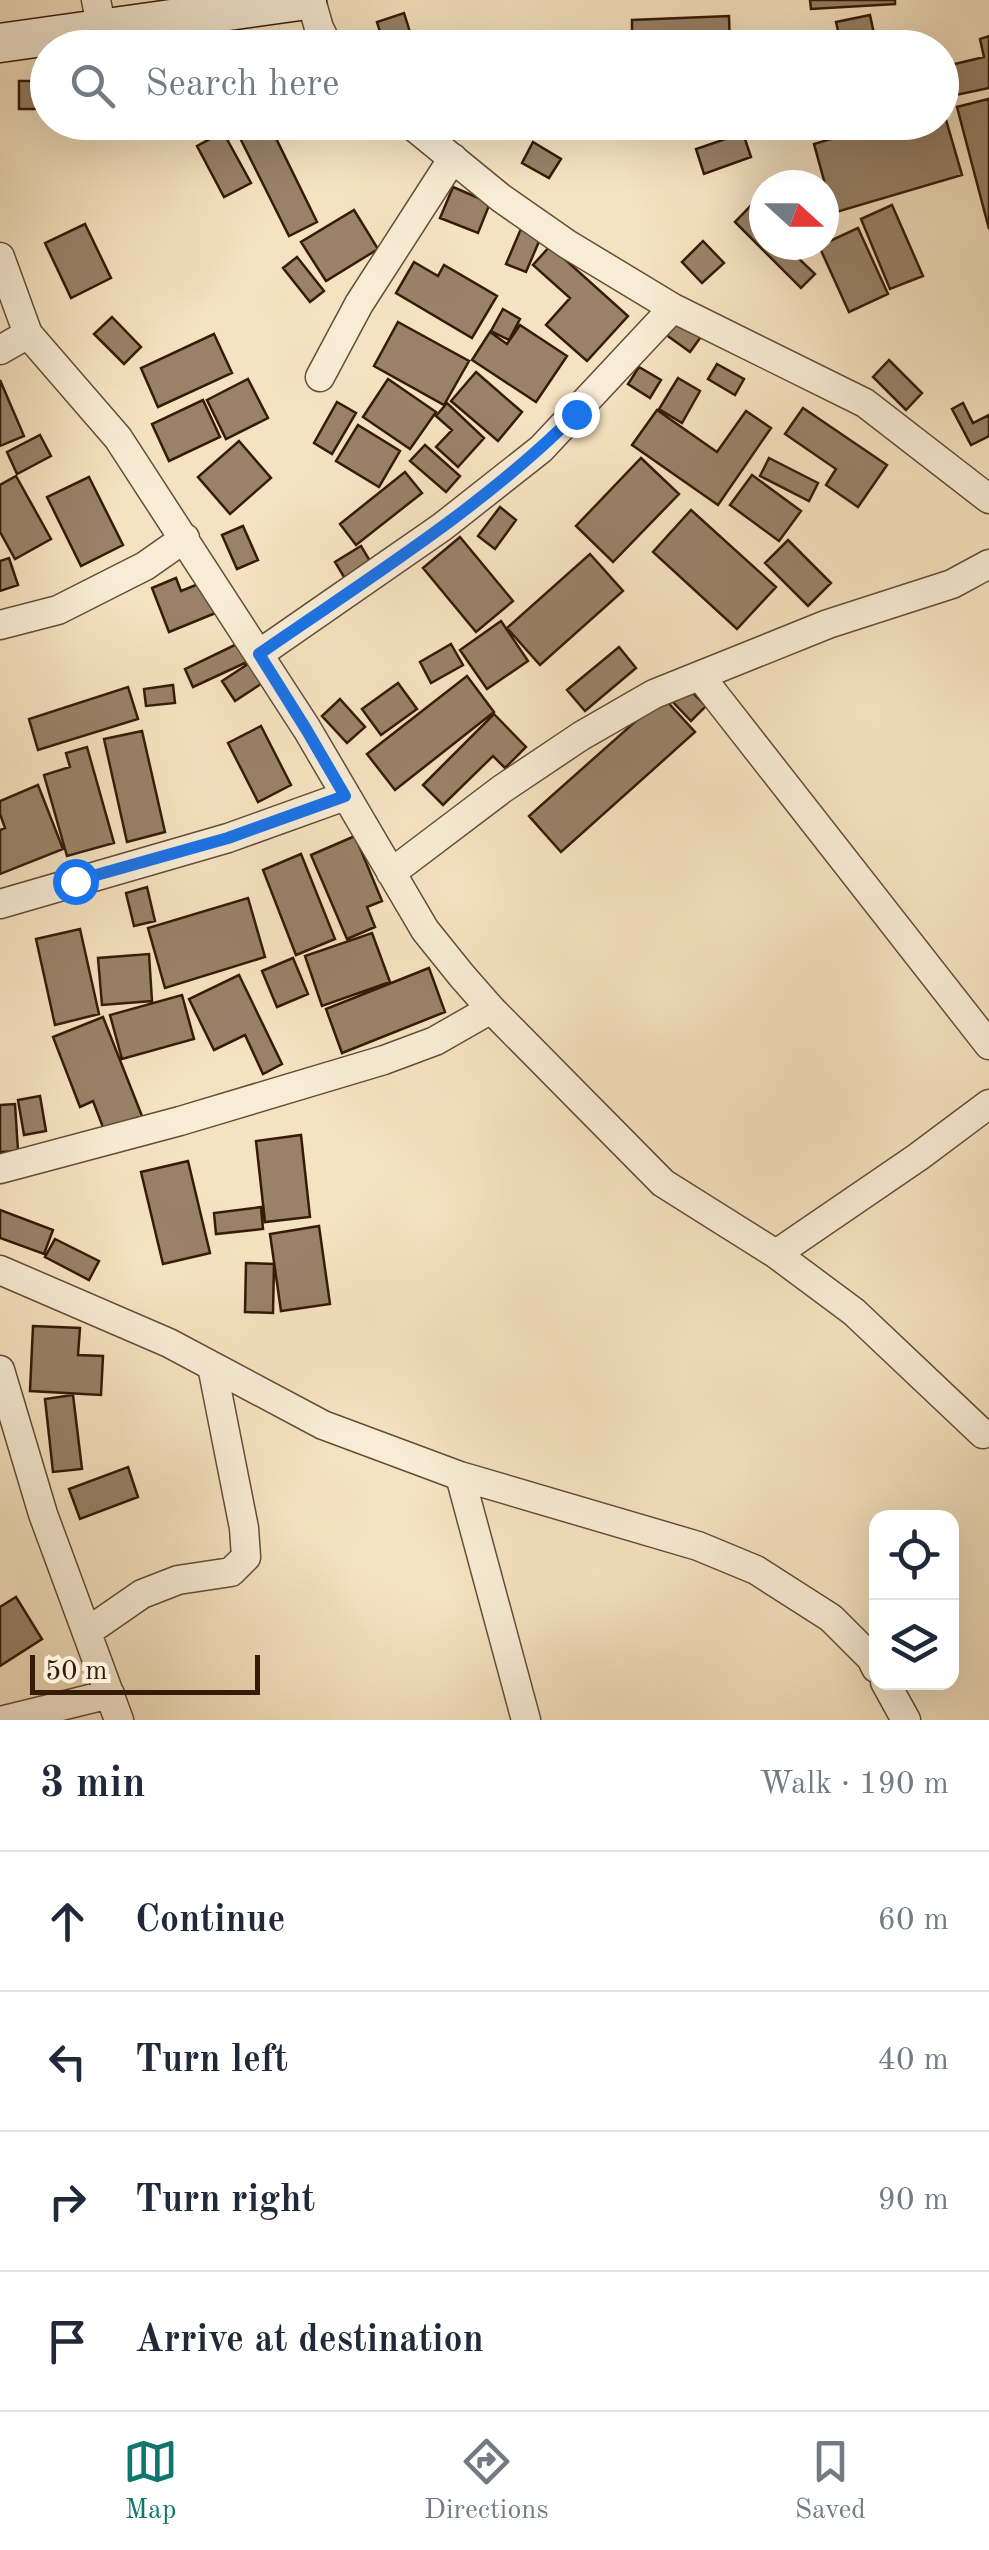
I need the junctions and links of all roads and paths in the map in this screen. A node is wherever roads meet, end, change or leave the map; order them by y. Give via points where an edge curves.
1 (309, 0) edge
2 (99, 15) edge
3 (46, 30) edge
4 (320, 30) edge
5 (30, 35) edge
6 (0, 43) edge
7 (430, 140) edge
8 (452, 158) junction
9 (0, 257) edge
10 (673, 308) junction
11 (28, 334) junction
12 (0, 350) edge
13 (320, 377) dead end
14 (989, 499) edge
15 (185, 538) junction
16 (989, 564) edge
17 (0, 624) edge
18 (259, 654) junction
19 (700, 676) junction
20 (345, 796) junction
21 (391, 872) junction
22 (0, 904) edge
23 (491, 1009) junction
24 (989, 1045) edge
25 (989, 1104) edge
26 (0, 1168) edge
27 (776, 1254) junction
28 (0, 1270) edge
29 (212, 1366) junction
30 (0, 1370) edge
31 (987, 1435) edge
32 (460, 1476) junction
33 (87, 1632) junction
34 (869, 1657) edge
35 (889, 1690) edge
36 (114, 1707) edge
37 (4, 1720) edge
38 (526, 1720) edge
39 (906, 1720) edge

1 - 2 main road
1 - 4 street
2 - 3 main road
5 - 6 main road
7 - 8 street
8 - 10 street via 567,244
8 - 13 street
9 - 11 street
10 - 14 street via 865,404
10 - 18 street via 541,450
11 - 12 street
11 - 15 street via 118,438
15 - 17 street via 58,610
15 - 18 street
16 - 19 street via 952,584
18 - 20 street
19 - 21 street via 581,736
19 - 24 street
20 - 21 street
20 - 22 street via 228,838
21 - 23 street via 426,930
23 - 26 street via 384,1060
23 - 27 street via 662,1182
25 - 27 street
27 - 31 street via 854,1312
28 - 29 street
29 - 32 street via 323,1425
29 - 33 street via 246,1557 232,1572 178,1580 142,1594
30 - 33 street
32 - 34 street via 698,1546 756,1570 831,1618
32 - 38 street
33 - 36 street
35 - 39 street
36 - 37 street

